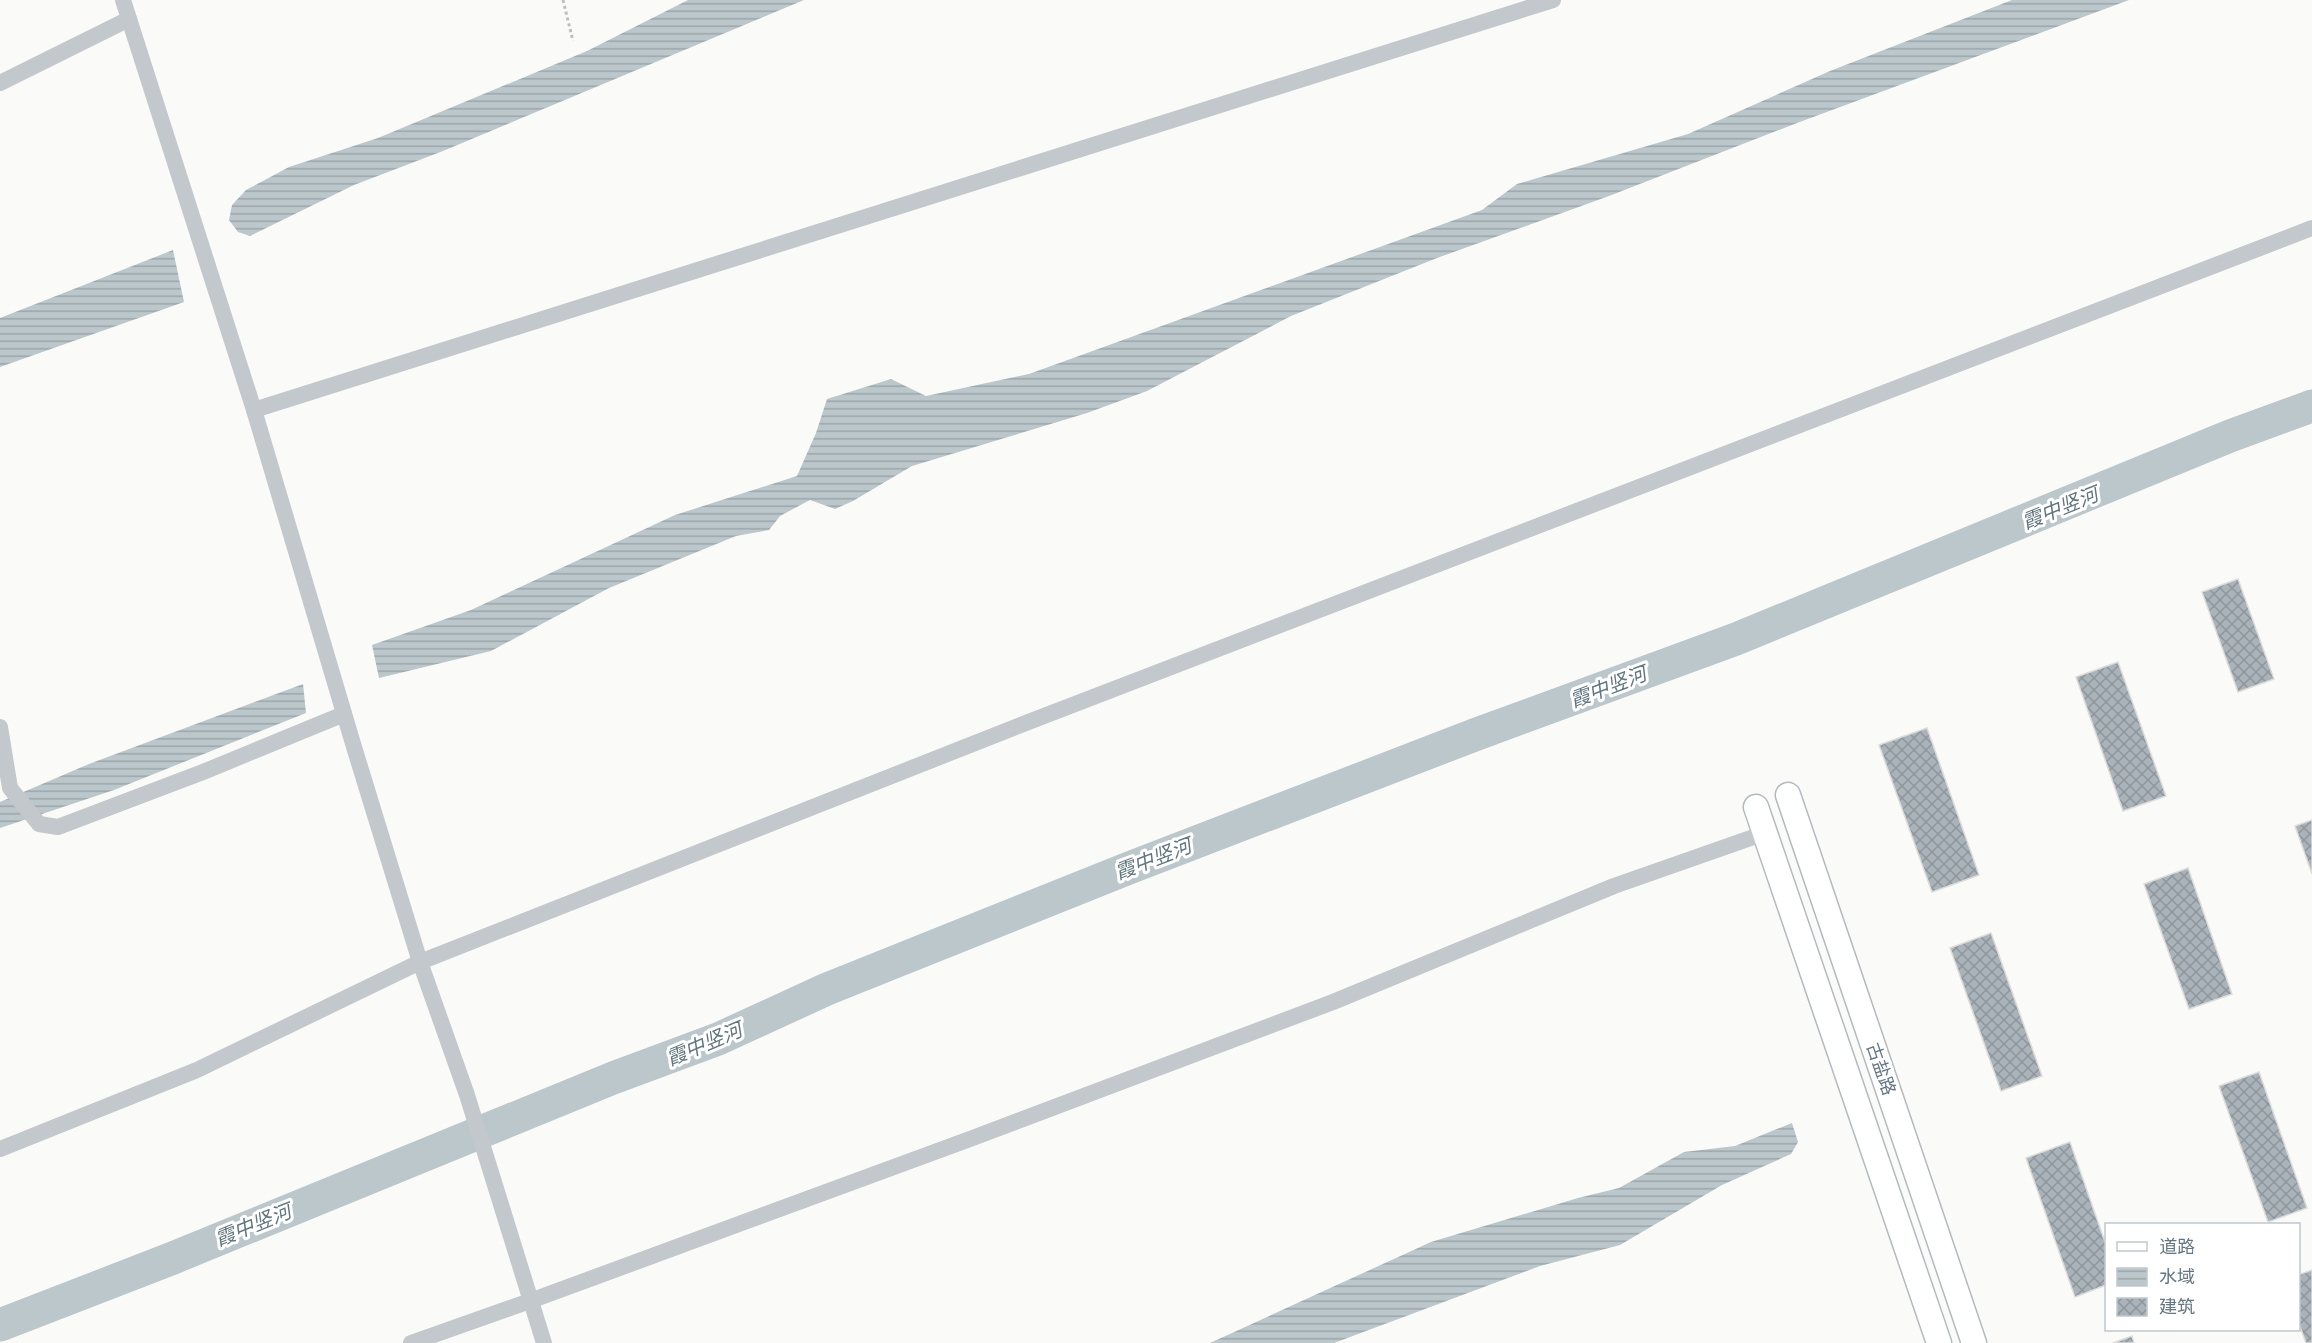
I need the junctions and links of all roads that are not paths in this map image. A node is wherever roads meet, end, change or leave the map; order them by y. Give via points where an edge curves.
1 (123, 0) edge
2 (1553, 0) edge
3 (129, 19) junction
4 (0, 82) edge
5 (2312, 228) edge
6 (254, 410) junction
7 (344, 714) junction
8 (0, 727) edge
9 (1788, 795) dead end
10 (1756, 807) dead end
11 (1765, 833) junction
12 (420, 962) junction
13 (0, 1149) edge
14 (531, 1301) junction
15 (411, 1343) edge
16 (544, 1343) edge
17 (1938, 1343) edge
18 (1974, 1343) edge

1 - 3 street
2 - 6 street
3 - 4 street
3 - 6 street
5 - 12 street via 1064,708
6 - 7 street
7 - 8 street via 58,827 39,824 10,788
7 - 12 street
9 - 18 street, 古盐路
10 - 11 street, 古盐路
11 - 14 street via 1614,886 1333,1002
11 - 17 street, 古盐路
12 - 13 street via 197,1070
12 - 14 street via 467,1095
14 - 15 street
14 - 16 street

